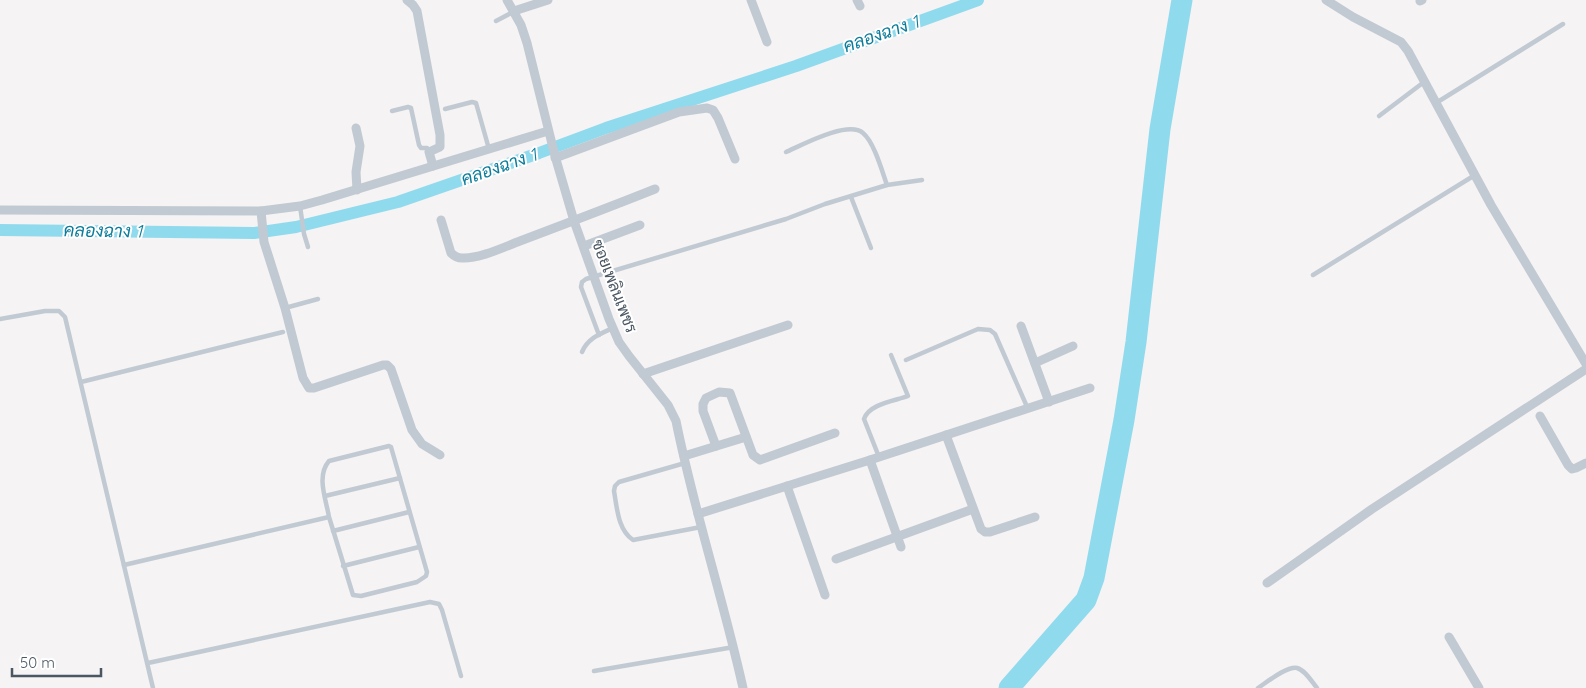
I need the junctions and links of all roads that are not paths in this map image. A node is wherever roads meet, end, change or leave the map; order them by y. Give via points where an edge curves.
1 (407, 0) edge
2 (507, 0) edge
3 (548, 0) edge
4 (751, 0) edge
5 (1326, 0) edge
6 (530, 3) edge
7 (514, 11) junction
8 (496, 22) dead end
9 (1563, 24) dead end
10 (767, 42) dead end
11 (1424, 82) junction
12 (1436, 103) junction
13 (445, 109) dead end
14 (392, 111) dead end
15 (1379, 116) dead end
16 (356, 128) dead end
17 (548, 131) junction
18 (489, 149) junction
19 (429, 152) junction
20 (786, 152) dead end
21 (555, 157) junction
22 (734, 159) dead end
23 (433, 166) junction
24 (1475, 175) junction
25 (922, 180) dead end
26 (887, 185) junction
27 (655, 189) dead end
28 (358, 190) junction
29 (851, 197) junction
30 (301, 209) junction
31 (0, 210) edge
32 (261, 215) junction
33 (441, 220) dead end
34 (574, 221) junction
35 (640, 225) dead end
36 (584, 246) junction
37 (308, 247) dead end
38 (871, 248) dead end
39 (1313, 275) dead end
40 (594, 276) junction
41 (318, 299) dead end
42 (285, 308) junction
43 (0, 319) edge
44 (788, 325) dead end
45 (1021, 326) dead end
46 (613, 328) junction
47 (282, 332) dead end
48 (599, 335) junction
49 (1073, 346) dead end
50 (582, 352) dead end
51 (891, 355) dead end
52 (906, 360) dead end
53 (1035, 363) junction
54 (1586, 364) edge
55 (1586, 369) edge
56 (643, 374) junction
57 (81, 382) junction
58 (1090, 388) dead end
59 (1049, 402) junction
60 (1028, 409) junction
61 (1540, 416) dead end
62 (835, 433) dead end
63 (946, 435) junction
64 (746, 437) junction
65 (716, 446) junction
66 (440, 455) dead end
67 (874, 459) junction
68 (685, 460) junction
69 (1586, 463) edge
70 (400, 478) junction
71 (786, 486) junction
72 (325, 496) junction
73 (973, 509) junction
74 (409, 512) junction
75 (698, 514) junction
76 (1035, 516) dead end
77 (329, 517) junction
78 (701, 527) junction
79 (334, 531) junction
80 (897, 537) junction
81 (419, 547) junction
82 (901, 547) dead end
83 (836, 559) dead end
84 (124, 565) junction
85 (344, 566) junction
86 (1267, 583) dead end
87 (825, 594) dead end
88 (1449, 637) dead end
89 (734, 647) junction
90 (148, 663) junction
91 (594, 671) dead end
92 (461, 676) dead end
93 (154, 688) edge
94 (743, 688) edge
95 (1258, 688) edge
96 (1317, 688) edge
97 (1479, 688) edge

1 - 19 street via 417,11 440,135 440,147
2 - 7 street, ซอยเพลินเพชร
3 - 6 street
4 - 10 street
5 - 11 street via 1401,42
6 - 7 street
7 - 8 lane
7 - 17 street, ซอยเพลินเพชร via 527,43
9 - 12 lane
11 - 12 street
11 - 15 lane
12 - 24 street
13 - 18 lane via 476,103
14 - 19 lane via 411,108 419,145
16 - 28 street via 360,146 356,172
17 - 18 street
17 - 21 street, ซอยเพลินเพชร
18 - 23 street
19 - 23 street
20 - 26 lane via 841,129 859,130 870,142
21 - 22 street via 679,112 708,108 718,118
21 - 34 street, ซอยเพลินเพชร
23 - 28 street
24 - 39 lane
24 - 54 street
25 - 26 lane
26 - 29 lane
27 - 34 street
28 - 30 street
29 - 38 lane
29 - 40 lane
30 - 32 street
30 - 37 lane
31 - 32 street
32 - 42 street via 262,234
33 - 34 street via 449,249 462,258 492,251
34 - 36 street, ซอยเพลินเพชร
35 - 36 street
36 - 40 street, ซอยเพลินเพชร
40 - 46 street, ซอยเพลินเพชร
40 - 48 lane via 580,285
41 - 42 lane
42 - 66 street via 303,378 309,388 387,365 391,368 412,430 422,444
43 - 57 lane via 45,311 59,311 66,316
44 - 56 street
45 - 53 street
46 - 48 lane
46 - 56 street, ซอยเพลินเพชร
47 - 57 lane
48 - 50 lane via 588,342
49 - 53 street
51 - 67 lane via 908,396 865,414
52 - 60 lane via 978,329 990,330 995,334
53 - 59 street
55 - 86 street via 1372,509
56 - 68 street, ซอยเพลินเพชร via 676,420
57 - 84 lane
58 - 59 street
59 - 60 street
60 - 63 street
61 - 69 street via 1568,465 1572,469
62 - 64 street via 760,460 753,454
63 - 67 street
63 - 73 street
64 - 65 street
64 - 65 street via 730,393 718,392 706,398 703,404
65 - 68 street
67 - 71 street
67 - 80 street
68 - 75 street, ซอยเพลินเพชร
68 - 78 lane via 615,486 622,528 633,540
70 - 72 lane
70 - 72 lane via 391,447 386,445 329,461 322,473
70 - 74 lane
71 - 75 street
71 - 87 street
72 - 77 lane
73 - 76 street via 981,530 985,532
73 - 80 street
74 - 79 lane
74 - 81 lane
75 - 78 street, ซอยเพลินเพชร
77 - 79 lane
77 - 84 lane
78 - 89 street, ซอยเพลินเพชร
79 - 85 lane
80 - 82 street
80 - 83 street
81 - 85 lane
81 - 85 lane via 426,572 424,578 417,582 361,596 353,595
84 - 90 lane
88 - 97 street
89 - 91 lane
89 - 94 street, ซอยเพลินเพชร
90 - 92 lane via 430,602 439,604 442,610
90 - 93 lane
95 - 96 lane via 1289,669 1297,668

